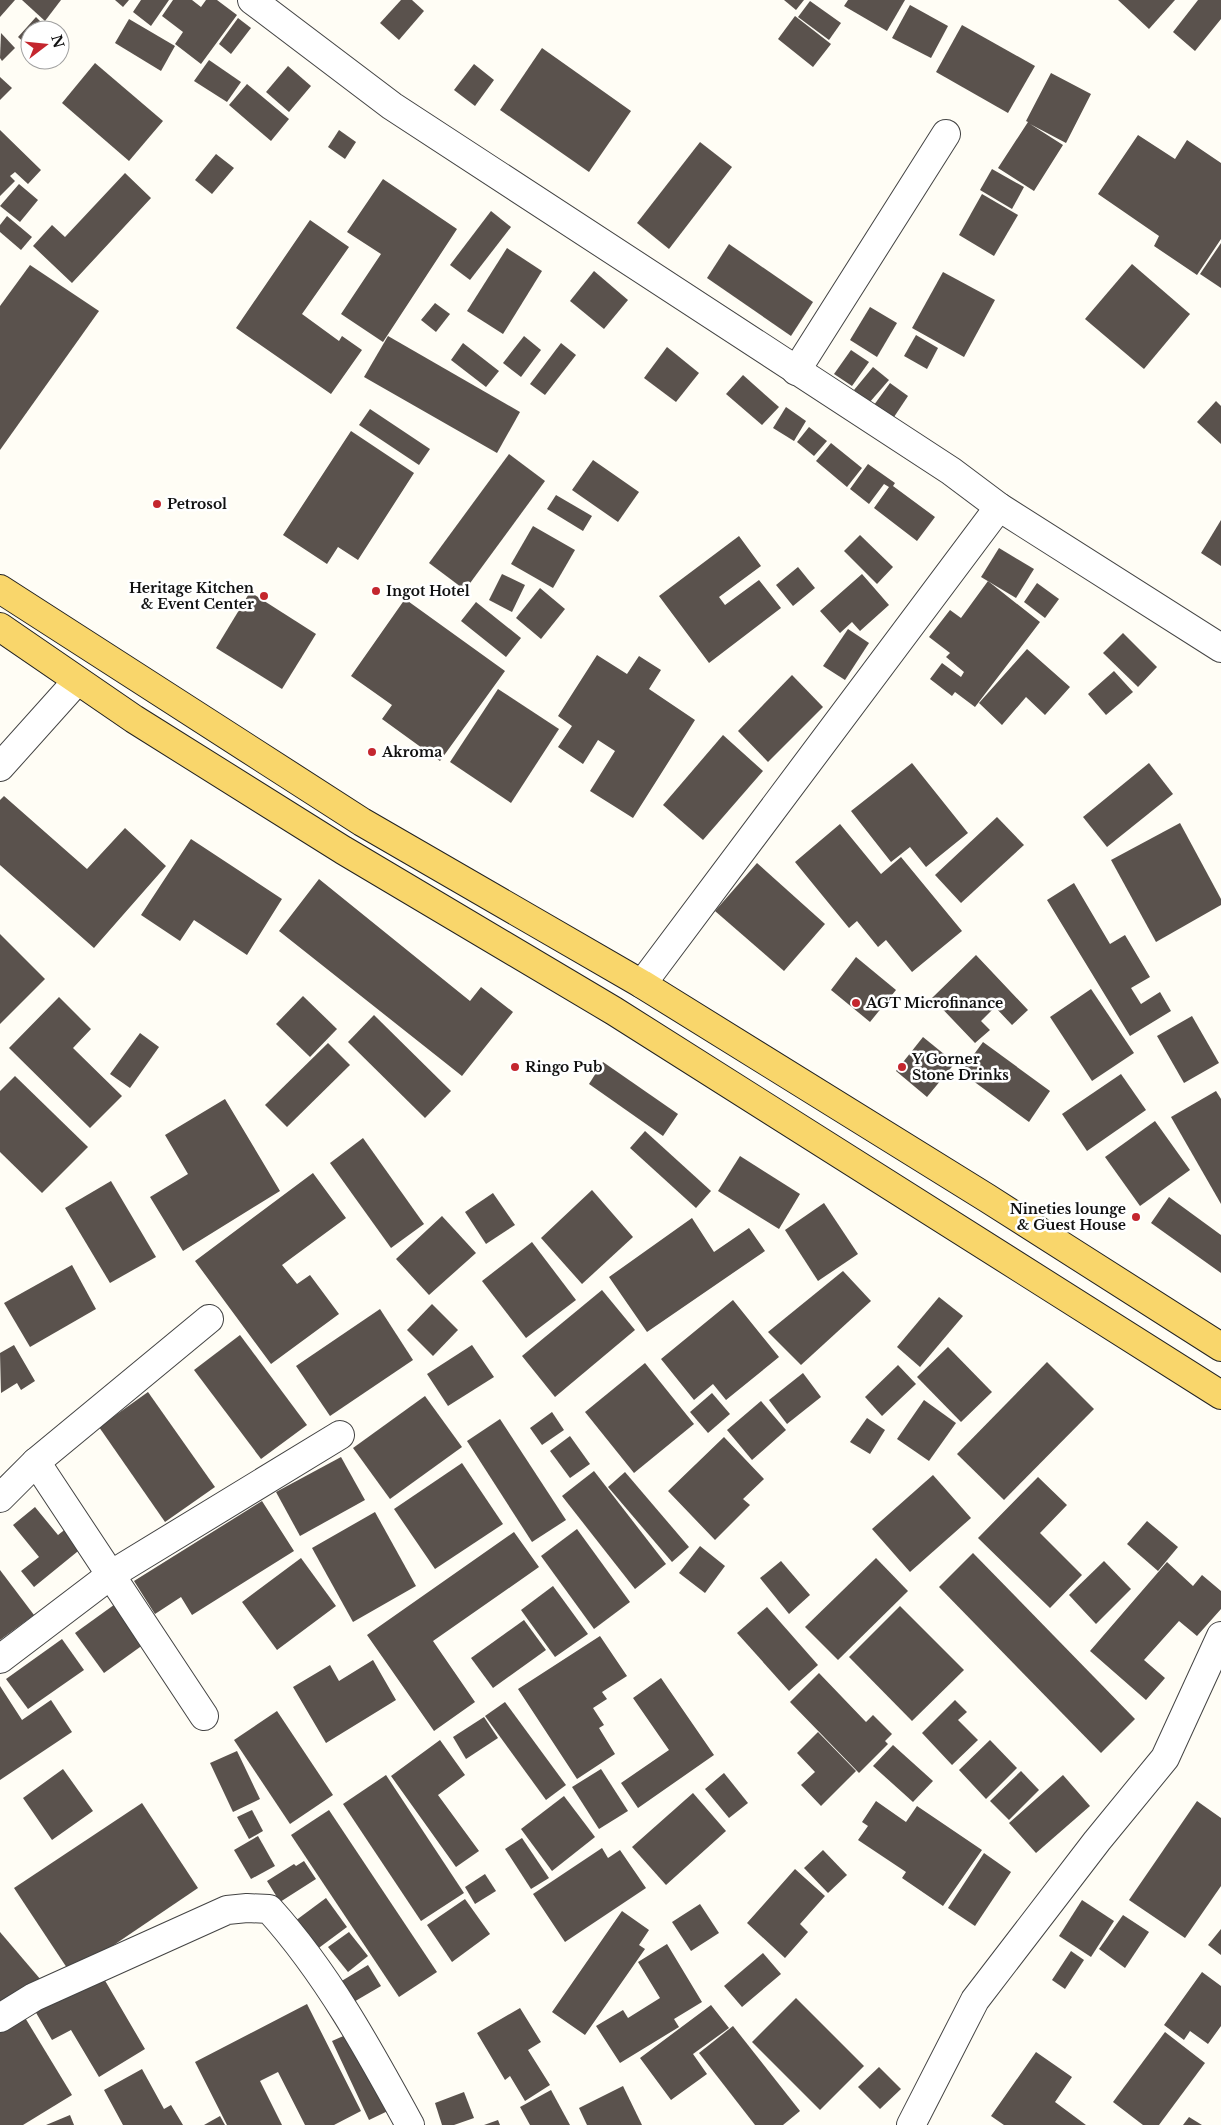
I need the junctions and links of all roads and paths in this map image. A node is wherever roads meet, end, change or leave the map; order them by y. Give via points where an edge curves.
1 (252, 0) edge
2 (946, 134) dead end
3 (796, 370) junction
4 (999, 507) junction
5 (0, 589) edge
6 (0, 627) edge
7 (1221, 648) edge
8 (77, 681) junction
9 (0, 767) edge
10 (642, 984) junction
11 (209, 1319) dead end
12 (1221, 1347) edge
13 (1221, 1395) edge
14 (340, 1435) dead end
15 (36, 1462) junction
16 (0, 1498) edge
17 (112, 1574) junction
18 (1221, 1636) edge
19 (0, 1659) edge
20 (204, 1716) dead end
21 (0, 2018) edge
22 (410, 2125) edge
23 (911, 2125) edge

1 - 3 street via 392,106
2 - 3 street
3 - 4 street via 951,471
4 - 7 street
4 - 10 street
5 - 10 main road via 362,822
6 - 8 main road
8 - 9 street
8 - 13 main road via 343,850 614,1011
10 - 12 main road
11 - 15 street
14 - 17 street
15 - 16 street
15 - 17 street
17 - 19 street
17 - 20 street
18 - 23 street via 1165,1758 975,2000
21 - 22 street via 34,1997 227,1910 269,1909 294,1936 363,2039

